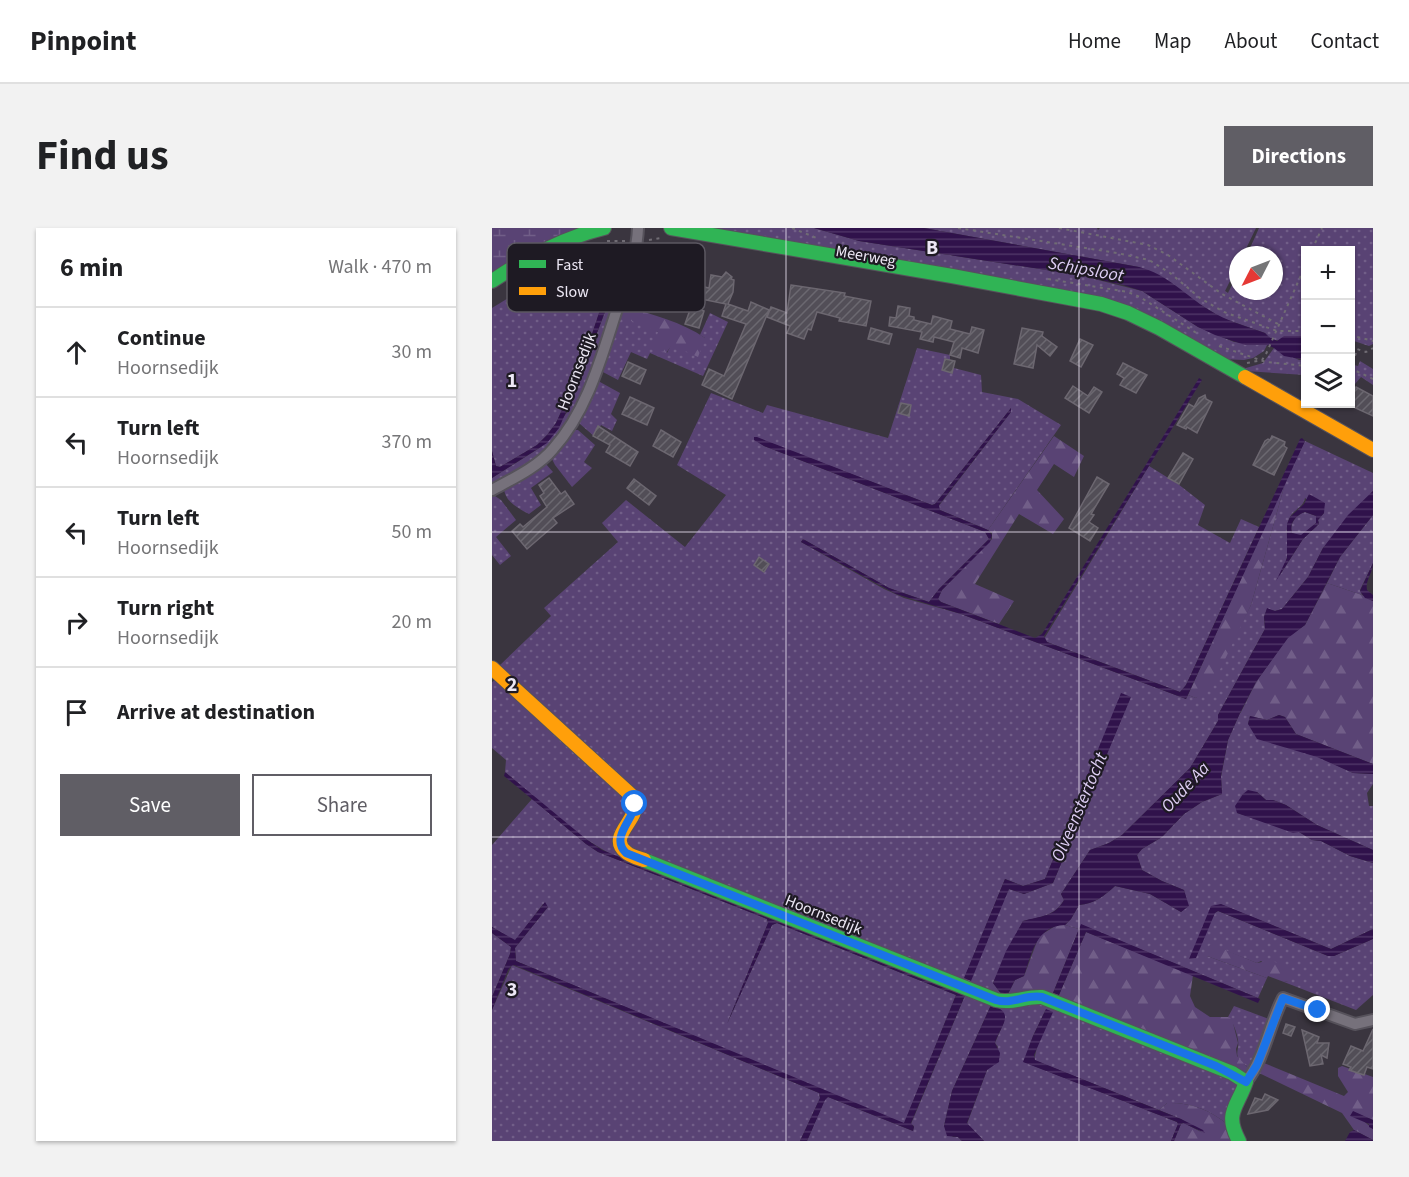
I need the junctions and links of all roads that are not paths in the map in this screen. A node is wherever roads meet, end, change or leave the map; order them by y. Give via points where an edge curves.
1 (638, 228) edge
2 (603, 231) edge
3 (670, 233) edge
4 (558, 243) edge
5 (637, 243) edge
6 (507, 272) edge
7 (492, 281) edge
8 (615, 312) edge
9 (1373, 450) edge
10 (492, 490) edge
11 (492, 668) edge
12 (1373, 1020) edge
13 (1246, 1082) junction
14 (1239, 1141) edge

1 - 5 street, Hoornsedijk
2 - 4 street
3 - 9 street, Meerweg via 952,276 1101,304 1159,328
6 - 7 street
8 - 10 street, Hoornsedijk via 597,370 569,430 545,457
11 - 13 street, Hoornsedijk via 631,795 634,812 619,842 626,853 996,1000 1042,997 1216,1066
12 - 13 street via 1355,1024 1283,998 1257,1065
13 - 14 street via 1230,1121

